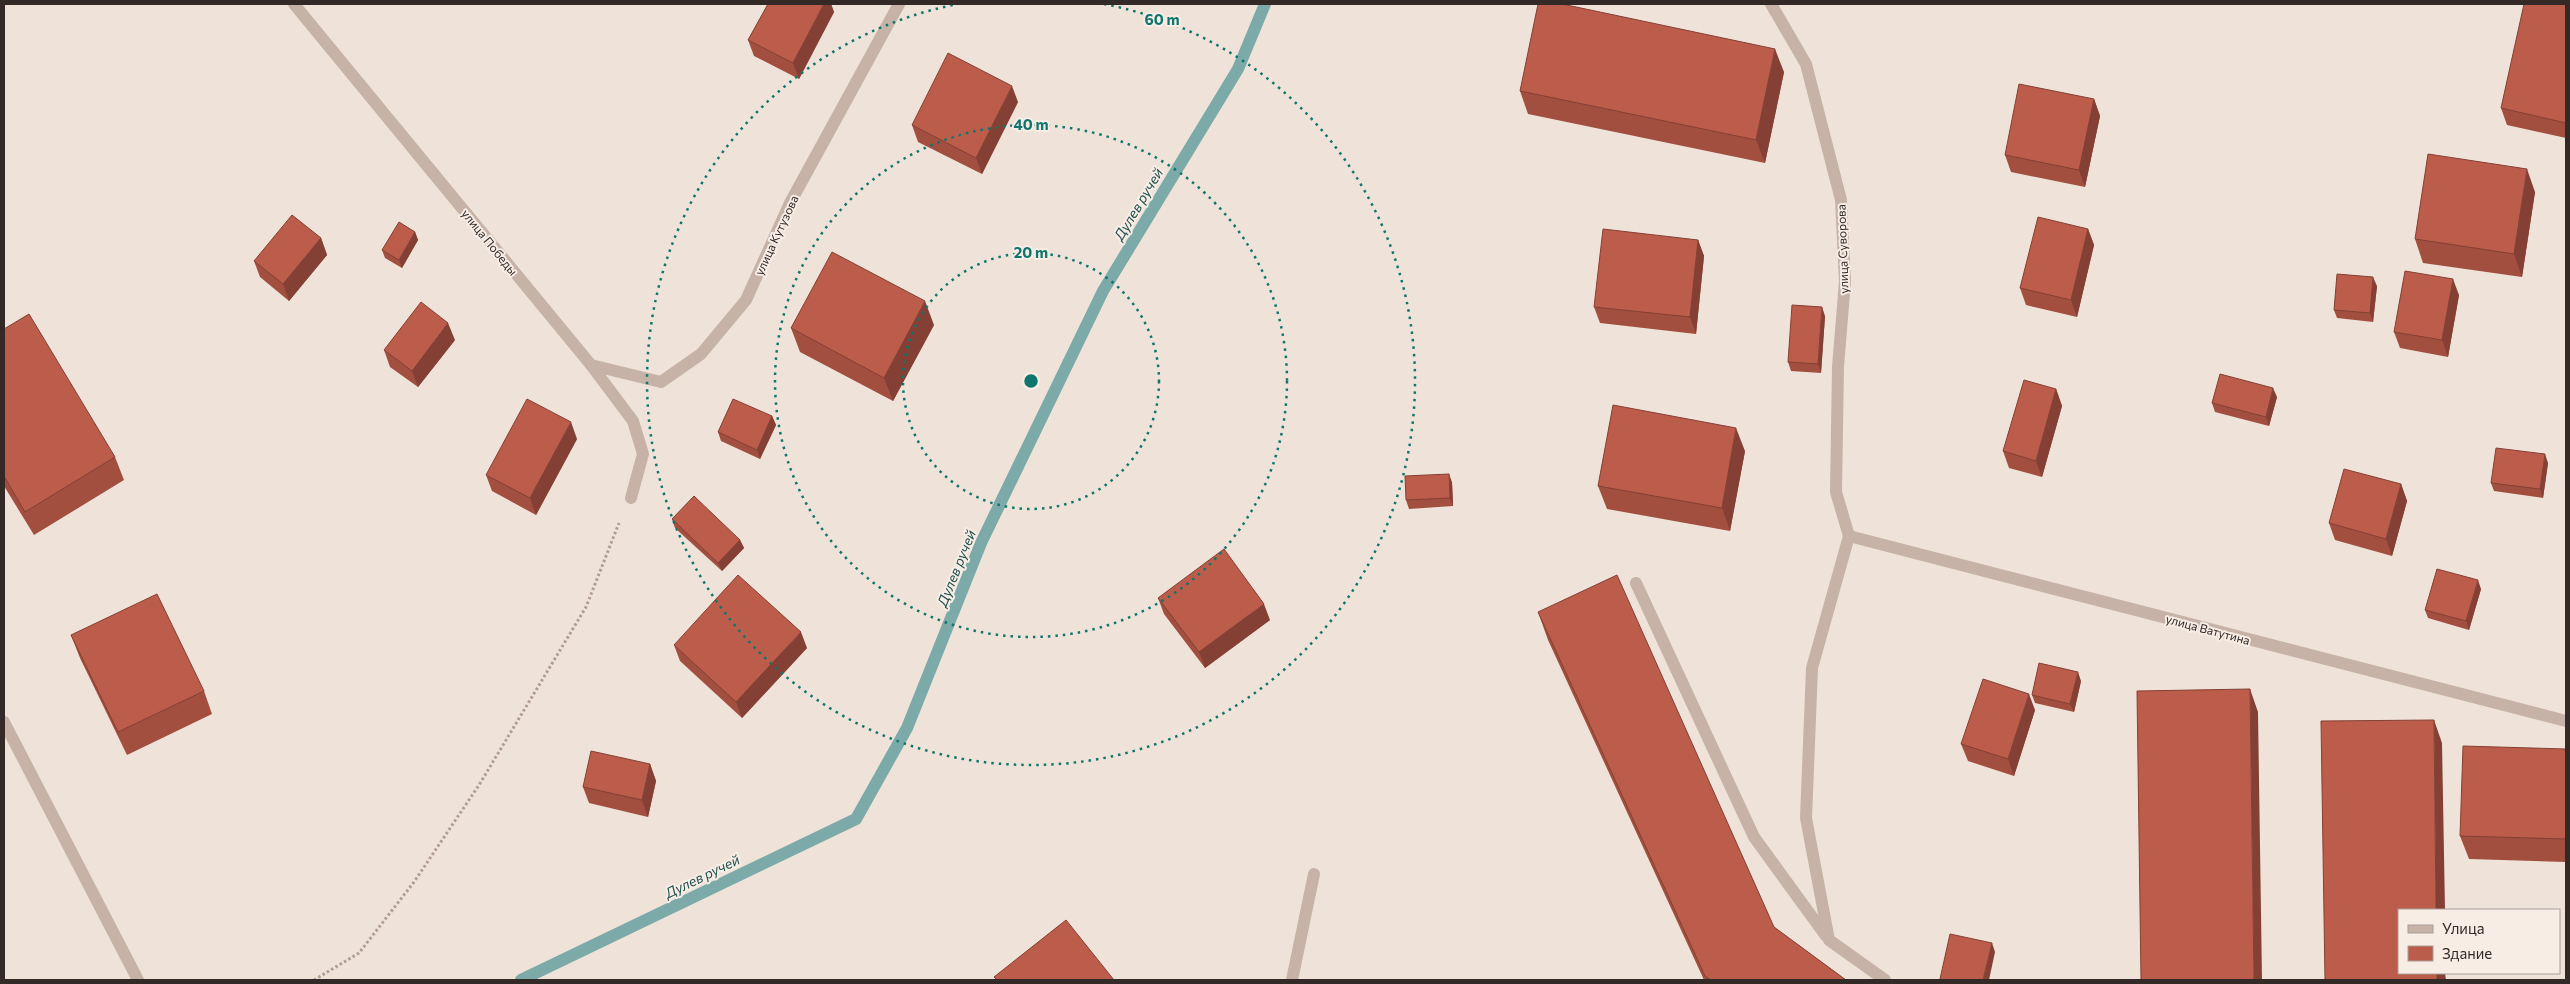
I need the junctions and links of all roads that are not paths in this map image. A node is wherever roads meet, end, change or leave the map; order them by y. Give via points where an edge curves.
1 (294, 4) edge
2 (899, 4) edge
3 (1771, 4) edge
4 (591, 365) junction
5 (631, 498) road end
6 (1849, 536) junction
7 (1636, 583) dead end
8 (4, 722) edge
9 (2566, 722) edge
10 (1314, 874) dead end
11 (1829, 940) junction
12 (138, 980) edge
13 (1292, 980) edge
14 (1885, 980) edge

1 - 4 street, улица Победы
2 - 4 street, улица Кутузова via 790,203 746,300 702,354 662,382
3 - 6 street, улица Суворова via 1806,64 1841,200 1845,281 1838,367 1836,492
4 - 5 street, улица Победы via 633,421 643,454
6 - 9 street, улица Ватутина
6 - 11 street via 1812,668 1806,818
7 - 11 street via 1754,836
8 - 12 street
10 - 13 street
11 - 14 street

